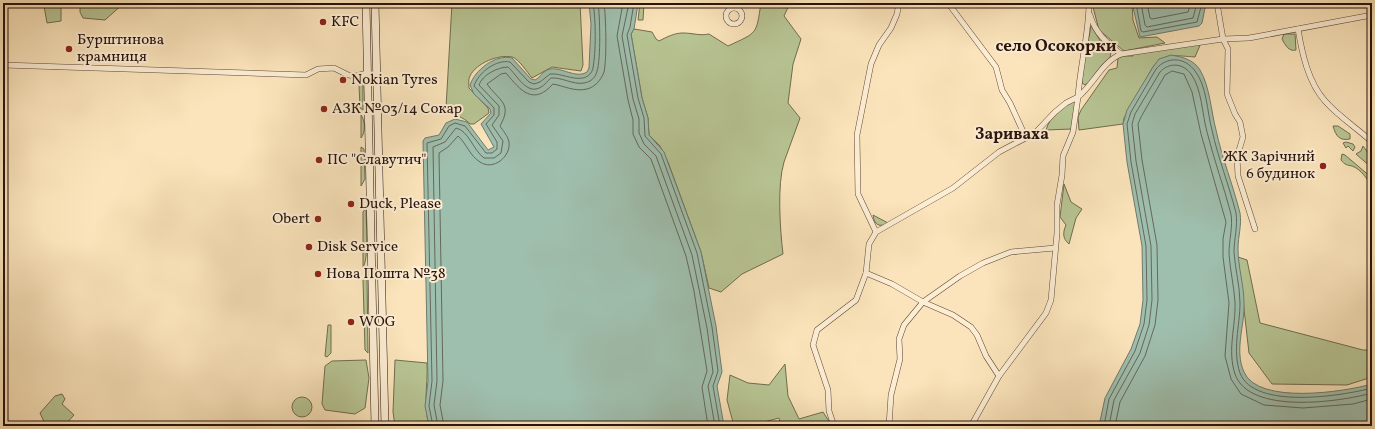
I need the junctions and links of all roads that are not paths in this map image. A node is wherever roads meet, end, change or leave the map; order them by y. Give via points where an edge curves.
1 (366, 3) edge
2 (375, 3) edge
3 (899, 3) edge
4 (948, 3) edge
5 (1089, 3) edge
6 (1217, 3) edge
7 (1089, 13) junction
8 (1372, 15) edge
9 (1298, 29) junction
10 (1223, 39) junction
11 (1121, 54) junction
12 (3, 64) edge
13 (368, 73) junction
14 (1078, 97) junction
15 (1026, 138) junction
16 (1372, 142) edge
17 (1255, 229) dead end
18 (876, 232) junction
19 (1055, 248) junction
20 (866, 273) junction
21 (923, 302) junction
22 (999, 376) junction
23 (375, 426) edge
24 (385, 426) edge
25 (834, 426) edge
26 (889, 426) edge
27 (971, 426) edge

1 - 13 main road
2 - 24 main road
3 - 18 street via 891,28 879,45 871,64 858,135 858,194
4 - 15 street via 996,67 1002,90
5 - 7 street
6 - 10 street
7 - 11 street via 1093,27
7 - 14 street
8 - 9 street
9 - 10 street via 1249,38
9 - 16 street via 1302,54 1318,91 1325,101
10 - 11 street
10 - 17 street via 1228,49 1227,94 1234,114 1240,122 1243,137 1237,157 1238,176
11 - 14 street via 1112,58 1089,88
12 - 13 street via 306,75 318,69 334,68 348,75
13 - 23 main road
14 - 15 street via 1066,103 1035,133
14 - 19 street via 1073,132 1063,156
15 - 18 street via 999,152 953,188
18 - 20 street via 869,244
19 - 21 street via 1011,252 990,260 960,276
19 - 22 street via 1051,300 1046,314
20 - 21 street
20 - 25 street via 856,300 817,330 813,345 828,390 829,411
21 - 22 street via 970,327
21 - 26 street via 904,325 899,339 900,358 891,395
22 - 27 street

